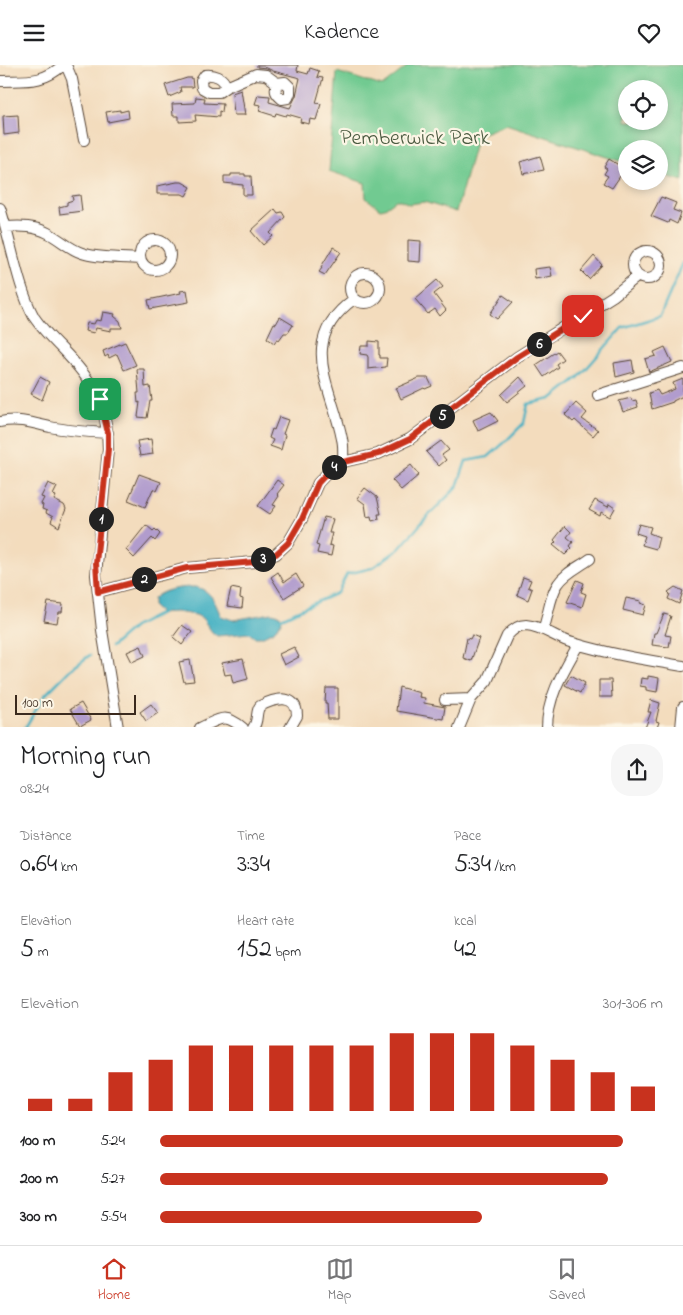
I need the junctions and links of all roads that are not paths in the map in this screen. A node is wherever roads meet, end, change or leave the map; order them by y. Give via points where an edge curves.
1 (65, 65) edge
2 (254, 70) edge
3 (0, 81) edge
4 (277, 83) dead end
5 (226, 87) dead end
6 (84, 140) dead end
7 (0, 208) edge
8 (6, 227) junction
9 (140, 259) dead end
10 (638, 276) dead end
11 (354, 299) dead end
12 (683, 368) edge
13 (598, 395) dead end
14 (0, 422) edge
15 (108, 433) junction
16 (343, 462) junction
17 (590, 559) dead end
18 (98, 592) junction
19 (543, 630) junction
20 (578, 645) junction
21 (683, 665) edge
22 (471, 699) junction
23 (445, 700) dead end
24 (683, 707) edge
25 (118, 727) edge
26 (200, 727) edge
27 (242, 727) edge
28 (253, 727) edge
29 (290, 727) edge
30 (458, 727) edge
31 (548, 727) edge
32 (681, 727) edge

1 - 3 street via 47,77
1 - 6 street via 72,79
2 - 4 street
2 - 5 street
7 - 8 street
8 - 9 street via 38,229 88,254
8 - 15 street via 30,308 42,328 80,368 93,387 100,399
10 - 16 street via 606,301 517,357 410,439 378,454
11 - 16 street via 331,321 321,356 343,440
12 - 13 street
14 - 15 street via 16,420 67,430
15 - 18 street via 96,563
16 - 18 street via 323,476 288,543 276,554 254,562 187,568
17 - 19 street via 558,583
18 - 25 street
19 - 20 street
19 - 22 street via 520,626 511,631 487,681
20 - 21 street
20 - 31 street via 551,701
22 - 23 street
22 - 30 street
24 - 32 street
26 - 27 street via 223,718 233,719
28 - 29 street via 257,722 258,708 277,699 294,705 296,717

